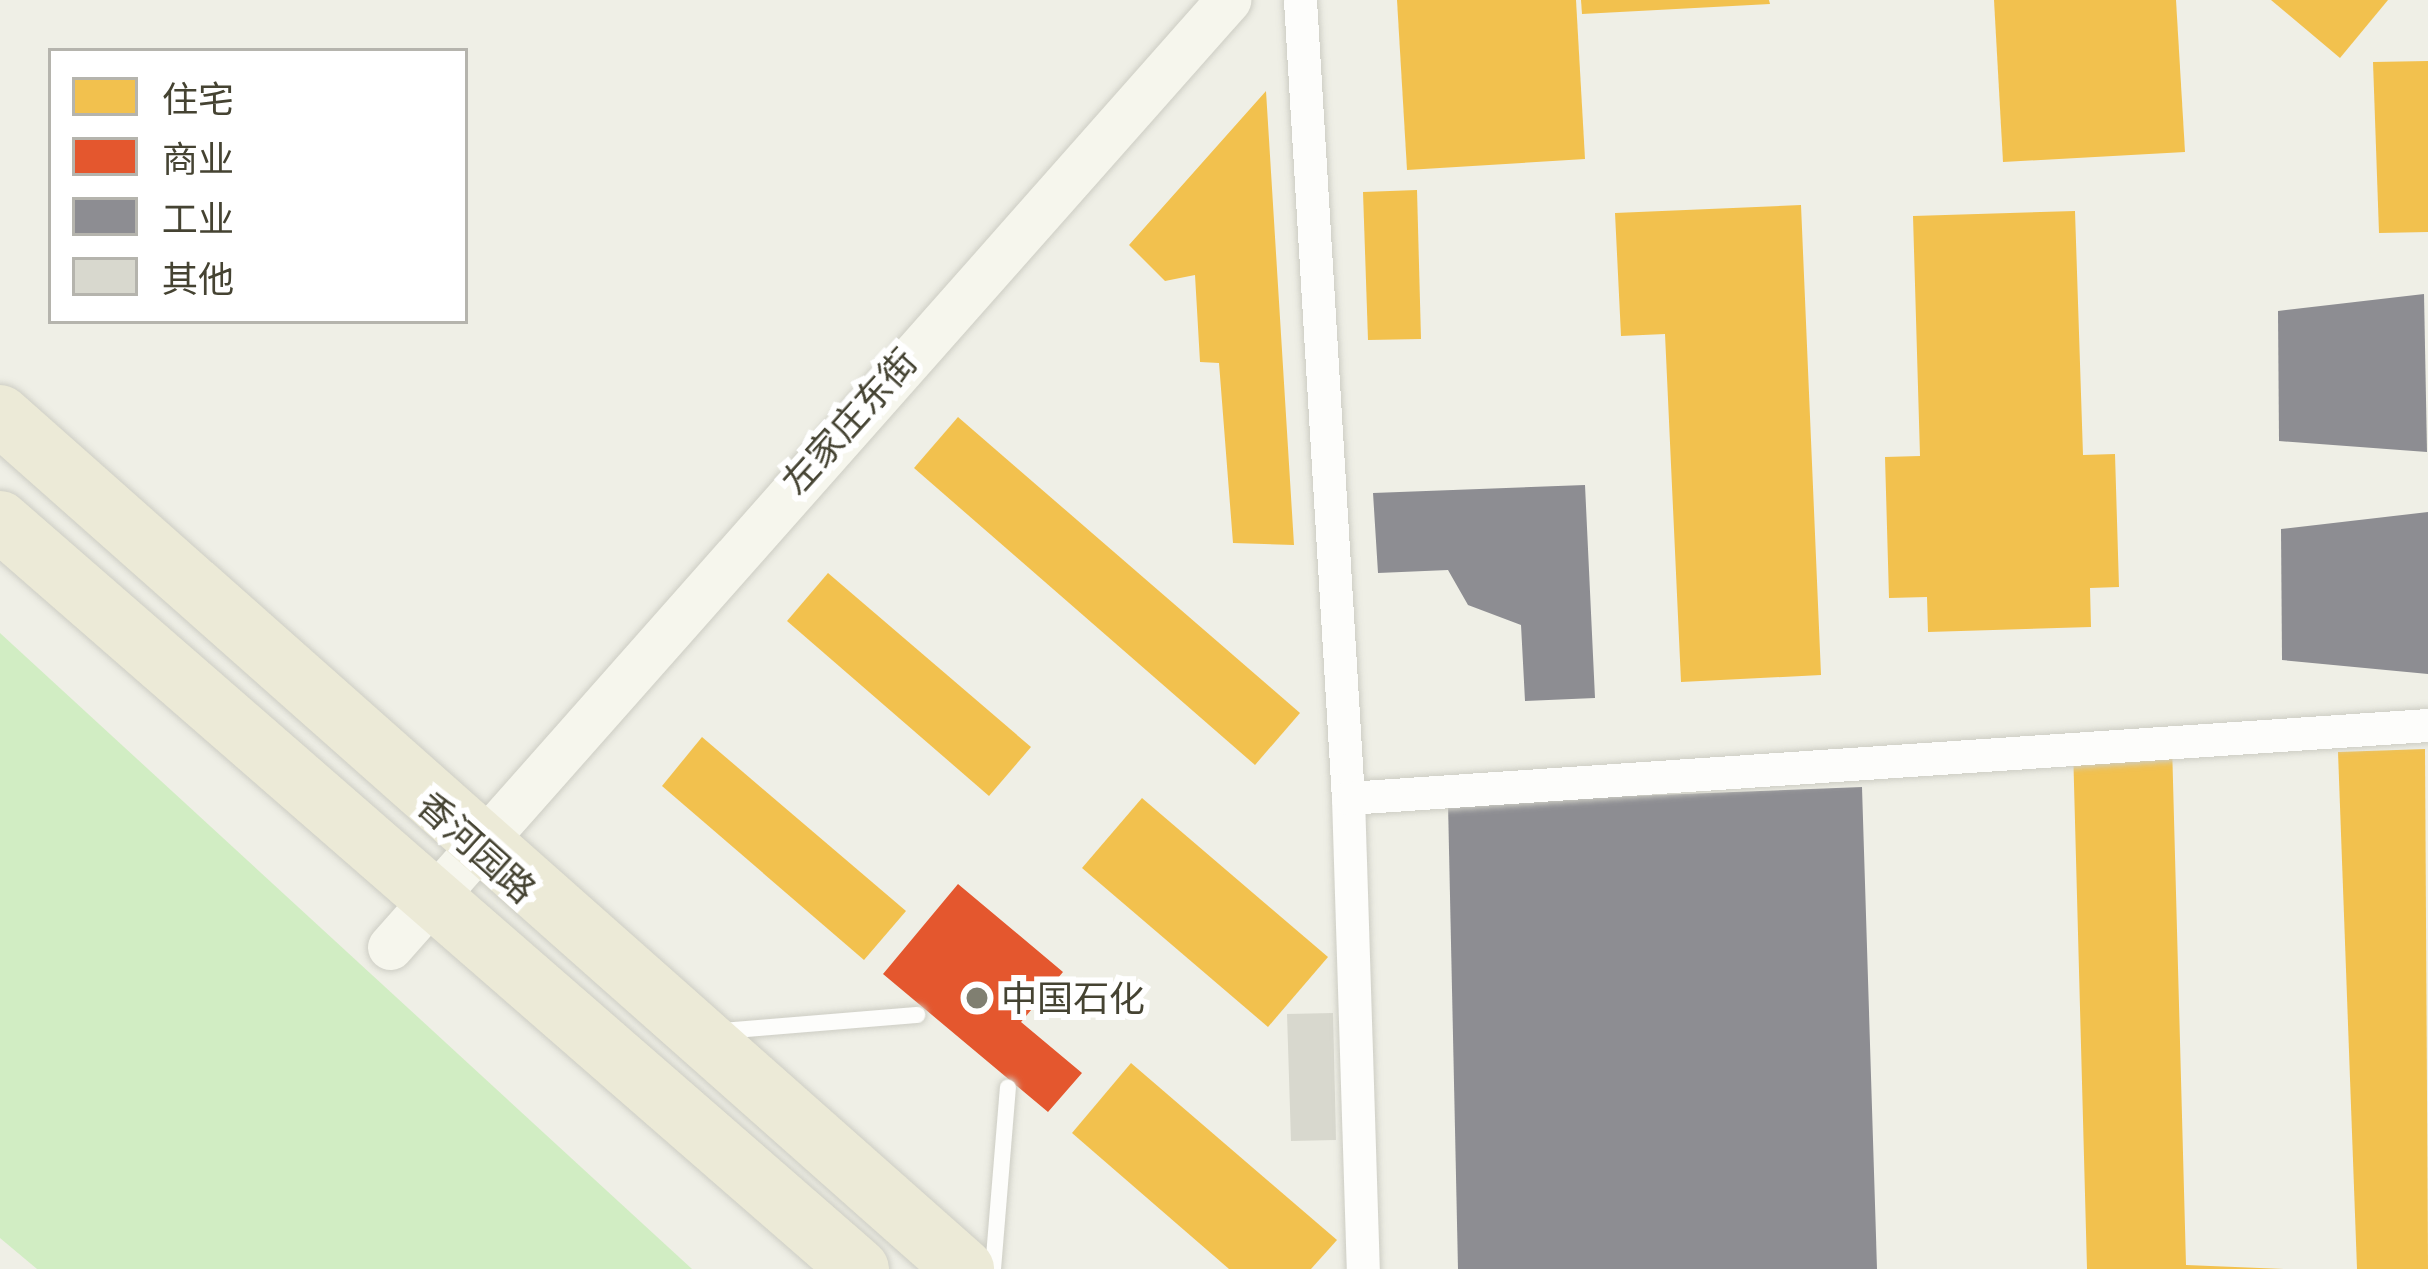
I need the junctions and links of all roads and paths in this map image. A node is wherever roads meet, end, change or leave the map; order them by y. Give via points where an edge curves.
1 (1228, 0) edge
2 (1300, 0) edge
3 (0, 415) edge
4 (0, 521) edge
5 (2428, 724) edge
6 (1348, 797) junction
7 (477, 848) junction
8 (433, 900) junction
9 (391, 947) dead end
10 (917, 1016) dead end
11 (692, 1033) junction
12 (1008, 1088) dead end
13 (859, 1269) edge
14 (964, 1269) edge
15 (993, 1269) edge
16 (1363, 1269) edge

1 - 7 street, 左家庄东街
2 - 6 street
3 - 7 highway, 香河园路
4 - 8 highway, 香河园路
5 - 6 street
6 - 16 street
7 - 8 street, 左家庄东街
7 - 11 highway, 香河园路
8 - 9 street, 左家庄东街
8 - 13 highway, 香河园路
10 - 11 lane
11 - 14 highway, 香河园路
12 - 15 lane

